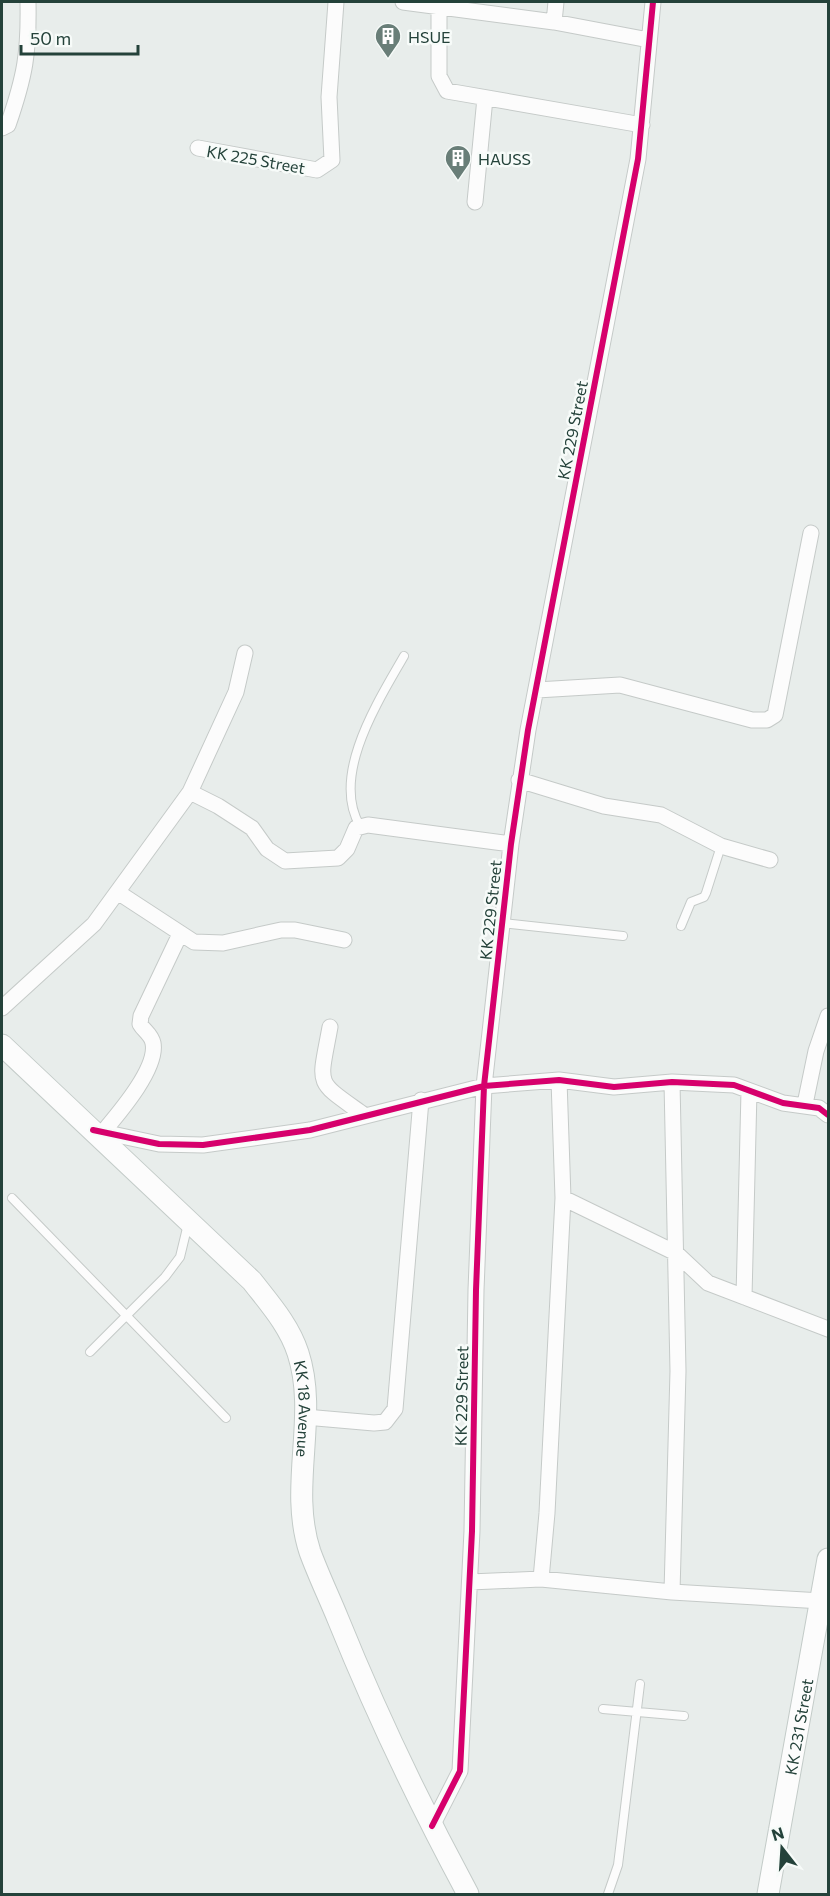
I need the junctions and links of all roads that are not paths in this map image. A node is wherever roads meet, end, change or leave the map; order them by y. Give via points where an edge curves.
1 (28, 2) edge
2 (336, 2) edge
3 (403, 2) edge
4 (556, 2) edge
5 (653, 2) edge
6 (439, 7) junction
7 (476, 7) edge
8 (554, 22) junction
9 (649, 40) junction
10 (486, 98) junction
11 (642, 125) junction
12 (2, 128) edge
13 (198, 148) dead end
14 (475, 202) dead end
15 (811, 533) dead end
16 (245, 653) dead end
17 (404, 656) dead end
18 (537, 690) junction
19 (519, 780) junction
20 (190, 792) junction
21 (360, 826) junction
22 (511, 844) junction
23 (721, 846) junction
24 (770, 860) dead end
25 (119, 893) junction
26 (502, 923) junction
27 (681, 926) dead end
28 (180, 934) junction
29 (623, 936) dead end
30 (344, 940) dead end
31 (2, 1008) edge
32 (828, 1016) edge
33 (330, 1027) dead end
34 (2, 1045) edge
35 (559, 1080) junction
36 (672, 1082) junction
37 (484, 1086) junction
38 (749, 1091) junction
39 (421, 1100) junction
40 (805, 1104) junction
41 (364, 1115) junction
42 (828, 1115) edge
43 (98, 1131) junction
44 (12, 1198) dead end
45 (563, 1198) junction
46 (189, 1222) junction
47 (676, 1253) junction
48 (744, 1297) junction
49 (126, 1318) junction
50 (828, 1329) edge
51 (90, 1352) dead end
52 (305, 1417) junction
53 (226, 1418) dead end
54 (828, 1558) edge
55 (541, 1579) junction
56 (470, 1582) junction
57 (672, 1592) junction
58 (822, 1601) junction
59 (640, 1684) dead end
60 (603, 1709) dead end
61 (636, 1713) junction
62 (684, 1716) dead end
63 (432, 1826) junction
64 (468, 1894) edge
65 (608, 1894) edge
66 (768, 1894) edge

1 - 12 street via 29,50 21,88 8,125
2 - 13 street, KK 225 Street via 328,97 332,160 316,170
3 - 6 street
4 - 8 street
5 - 9 street, KK 229 Street
6 - 7 street
6 - 10 street via 441,85 447,91
7 - 8 street
8 - 9 street
9 - 11 street, KK 229 Street
10 - 11 street
10 - 14 street
11 - 18 street, KK 229 Street
15 - 18 street via 775,715 767,720 752,720 620,685
16 - 20 street via 236,692
17 - 21 lane via 372,711 354,760 352,810
18 - 19 street, KK 229 Street
19 - 22 street, KK 229 Street
19 - 23 street via 604,806 661,815
20 - 21 street via 252,828 267,849 285,861 338,858
20 - 25 street
21 - 22 street
22 - 26 street, KK 229 Street
23 - 24 street
23 - 27 lane via 706,893 692,902
25 - 28 street
25 - 31 street via 94,924
26 - 29 lane
26 - 37 street, KK 229 Street
28 - 30 street via 206,944 244,940 281,930
28 - 43 street via 141,1016 140,1024 153,1043 153,1060 124,1108
32 - 40 street
33 - 41 street via 321,1076 324,1085
34 - 43 main road, KK 18 Avenue
35 - 36 street via 614,1087
35 - 37 street
35 - 45 street
36 - 38 street via 734,1085
36 - 47 street
37 - 39 street
37 - 56 street, KK 229 Street
38 - 40 street via 783,1103
38 - 48 street
39 - 41 street
39 - 52 street via 395,1409 385,1422 374,1423
40 - 42 street
41 - 43 street via 310,1130 203,1146 159,1144
43 - 46 main road, KK 18 Avenue
44 - 49 lane
45 - 47 street
45 - 55 street
46 - 49 lane via 180,1257
46 - 52 main road, KK 18 Avenue via 252,1281 282,1319 298,1353
47 - 48 street via 708,1283
47 - 57 street via 678,1371
48 - 50 street
49 - 51 lane
49 - 53 lane
52 - 63 main road, KK 18 Avenue via 301,1515 310,1551 366,1689
54 - 58 main road, KK 231 Street
55 - 56 street
55 - 57 street
56 - 63 street, KK 229 Street via 460,1771
57 - 58 street
58 - 66 main road, KK 231 Street
59 - 61 lane
60 - 61 lane
61 - 62 lane
61 - 65 lane via 618,1865
63 - 64 main road, KK 18 Avenue

